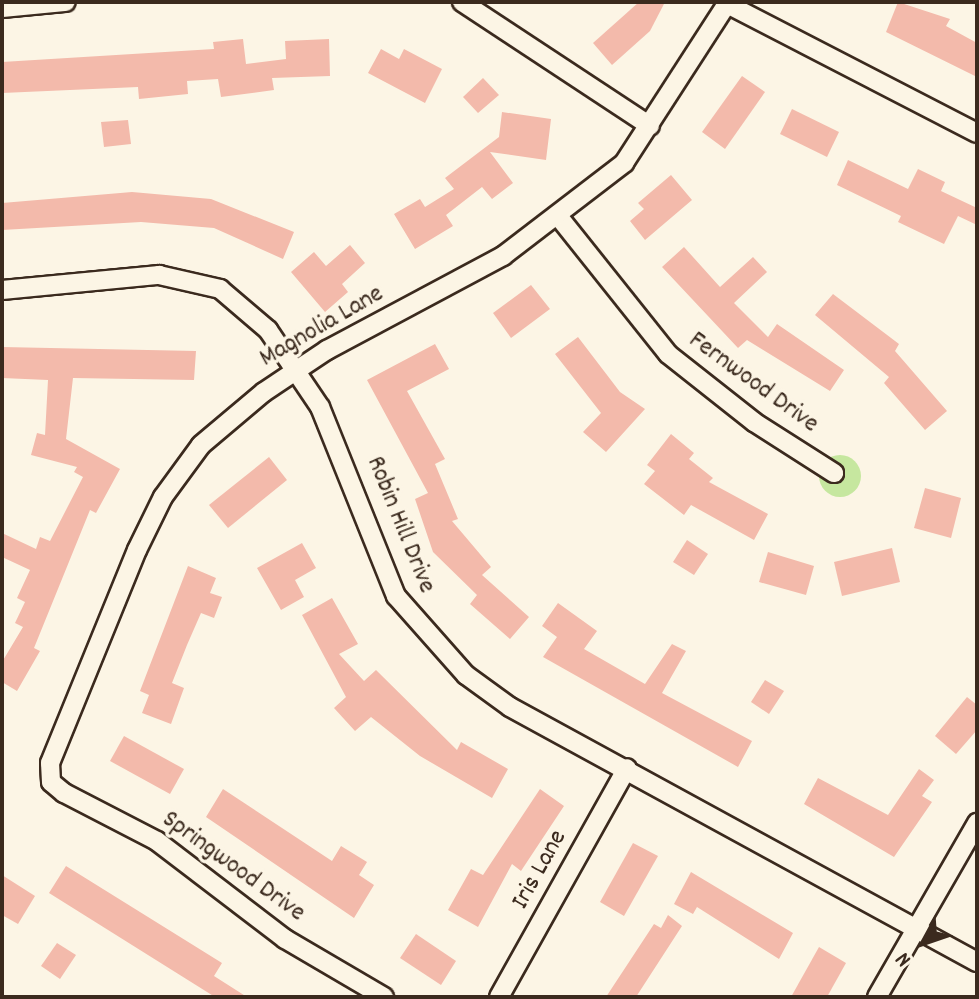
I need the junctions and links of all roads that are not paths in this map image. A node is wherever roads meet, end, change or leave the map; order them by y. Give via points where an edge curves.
1 (66, 2) edge
2 (462, 2) edge
3 (728, 3) edge
4 (2, 8) edge
5 (650, 126) junction
6 (977, 133) edge
7 (558, 216) junction
8 (2, 290) edge
9 (296, 371) junction
10 (834, 473) dead end
11 (627, 768) junction
12 (51, 782) joint
13 (977, 823) edge
14 (915, 929) junction
15 (977, 962) edge
16 (384, 997) edge
17 (499, 997) edge
18 (877, 997) edge

1 - 4 street
2 - 5 street
3 - 5 street, Magnolia Lane
3 - 6 street
5 - 7 street, Magnolia Lane via 624,163
7 - 9 street, Magnolia Lane via 503,256
7 - 10 street, Fernwood Drive via 668,354 754,422
8 - 9 street, Robin Hill Drive via 159,275 196,280 250,310
9 - 11 street, Robin Hill Drive via 333,432 386,574 411,618 443,655 510,707
9 - 12 street, Magnolia Lane via 219,428 163,497 50,763
11 - 14 street, Robin Hill Drive
11 - 17 street, Iris Lane
12 - 16 street, Springwood Drive via 157,841 285,939
13 - 14 street
14 - 15 street, Robin Hill Drive
14 - 18 street

